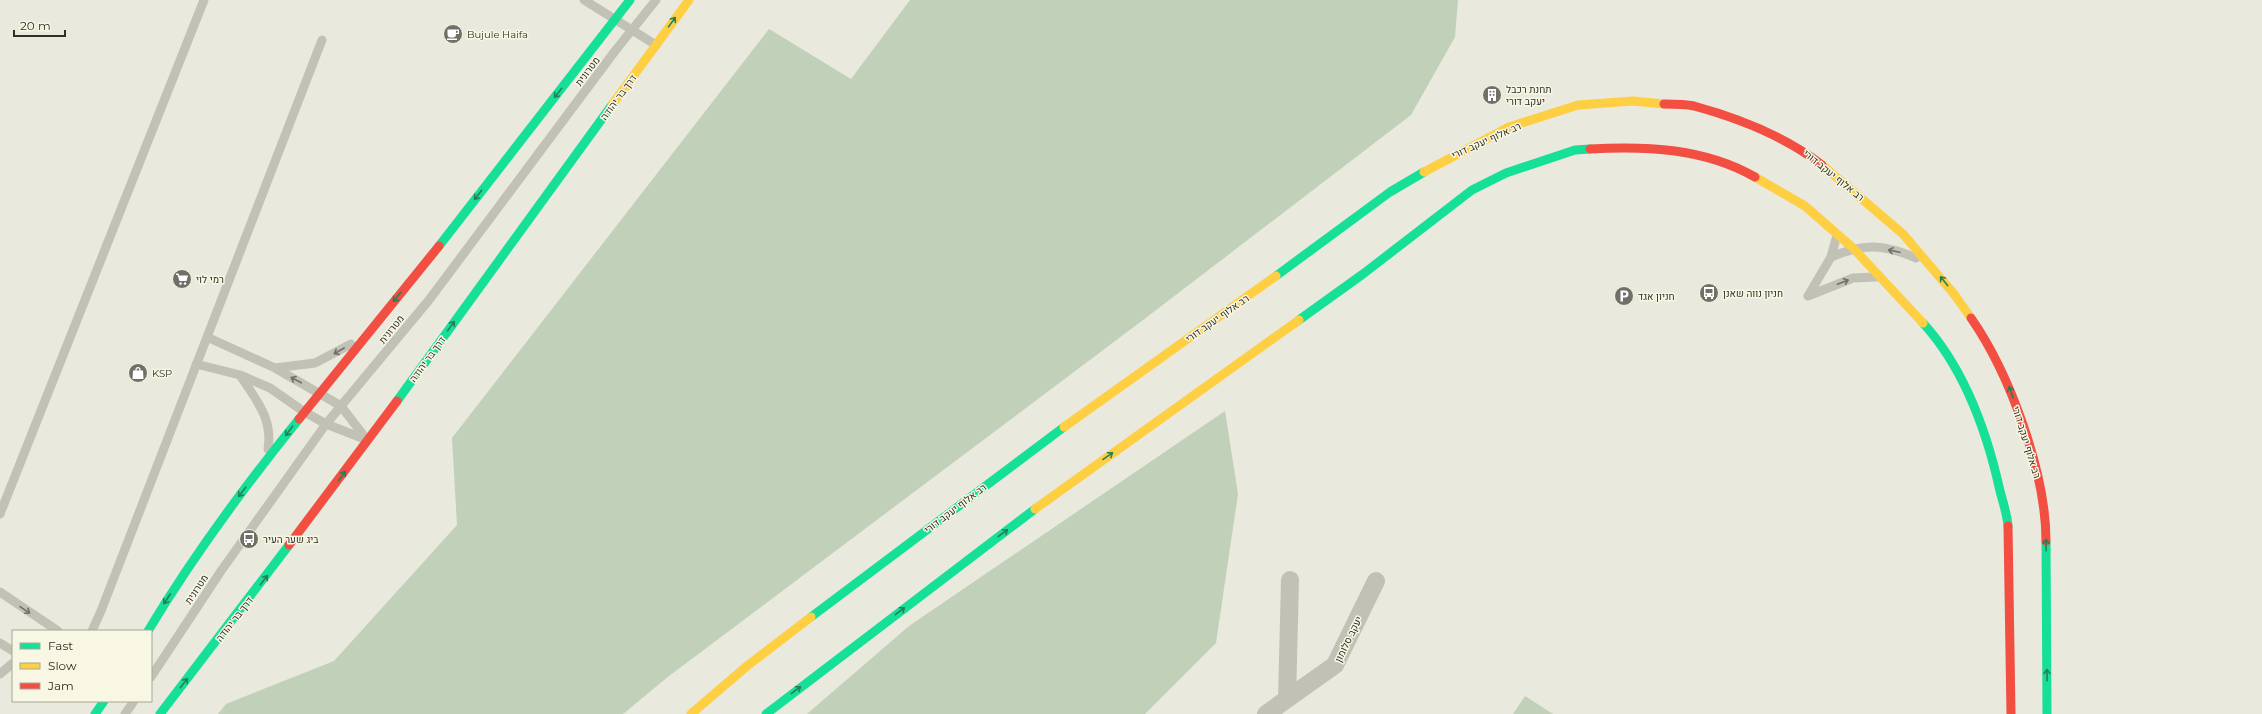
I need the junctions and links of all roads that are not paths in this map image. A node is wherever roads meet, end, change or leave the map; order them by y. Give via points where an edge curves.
1 (204, 0) edge
2 (584, 0) edge
3 (630, 0) edge
4 (656, 0) edge
5 (689, 0) edge
6 (616, 18) junction
7 (633, 29) junction
8 (322, 40) dead end
9 (656, 45) junction
10 (1837, 234) junction
11 (1852, 248) junction
12 (1831, 257) junction
13 (1930, 265) junction
14 (1879, 276) junction
15 (372, 329) junction
16 (207, 337) junction
17 (196, 364) junction
18 (275, 368) junction
19 (240, 375) junction
20 (318, 393) junction
21 (341, 406) junction
22 (304, 411) junction
23 (326, 424) junction
24 (367, 440) junction
25 (266, 461) junction
26 (0, 514) edge
27 (1290, 580) dead end
28 (1376, 581) dead end
29 (0, 592) edge
30 (52, 630) edge
31 (92, 630) edge
32 (149, 630) edge
33 (0, 643) edge
34 (12, 650) edge
35 (12, 664) edge
36 (0, 674) edge
37 (152, 675) edge
38 (1288, 699) junction
39 (103, 702) edge
40 (133, 702) edge
41 (95, 714) edge
42 (125, 714) edge
43 (160, 714) edge
44 (691, 714) edge
45 (766, 714) edge
46 (1266, 714) edge
47 (2011, 714) edge
48 (2047, 714) edge

1 - 26 lane
2 - 6 lane
3 - 6 main road
4 - 7 lane, מטרונית
9 -> 5 main road, דרך בר יהודה
6 - 7 lane
6 -> 15 main road
7 - 9 lane
7 - 21 lane, מטרונית via 501,201 429,300
8 - 16 lane
24 -> 9 main road, דרך בר יהודה
10 - 11 main road
10 - 12 lane
45 -> 10 main road via 1059,491 1363,274 1472,190 1506,173 1575,150 1630,147 1690,152 1737,167 1799,202
11 - 12 lane
13 -> 11 lane via 1904,253 1869,246
11 - 14 main road
12 -> 14 lane via 1808,296 1853,278
13 - 44 main road, רב אלוף יעקב דורי via 1903,234 1802,149 1740,122 1694,106 1633,102 1578,105 1510,127 1447,158 1390,192 1333,236 1028,453 747,666
48 -> 13 main road, רב אלוף יעקב דורי via 2046,529 2040,481 2009,387 1988,345 1954,294
14 - 47 main road via 1926,327 1951,363 1980,423 1997,477 2008,524
15 -> 18 lane via 339,352 315,363
15 - 20 main road
16 - 17 lane
16 - 18 lane
17 - 19 lane
17 - 31 lane
20 -> 18 lane
19 - 22 lane via 270,388
19 - 25 lane via 258,402 269,426
20 - 21 lane
20 - 22 main road
21 - 23 lane, מטרונית
21 - 24 lane
22 - 23 lane
22 -> 25 main road
23 - 24 lane
23 - 37 lane, מטרונית via 221,571
43 -> 24 main road, דרך בר יהודה via 270,573
25 -> 32 main road via 201,548
27 - 38 street
28 - 38 street, יעקב סלומון via 1336,665
29 -> 30 lane
33 - 34 lane
35 - 36 lane
38 - 46 street, יעקב סלומון
39 - 41 main road
40 - 42 lane

